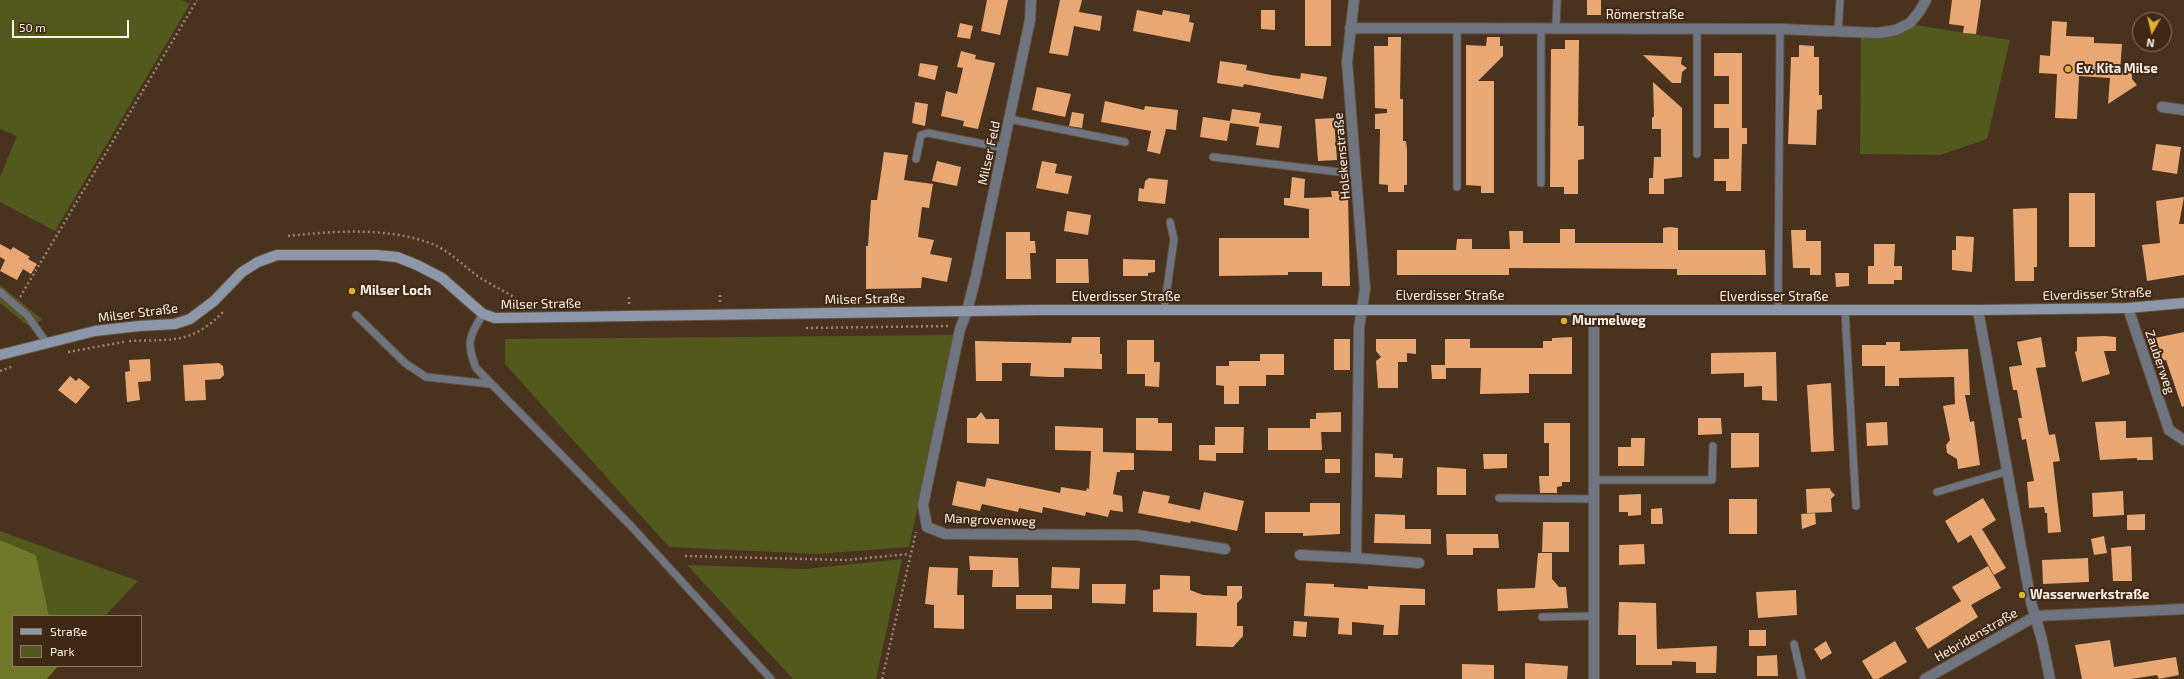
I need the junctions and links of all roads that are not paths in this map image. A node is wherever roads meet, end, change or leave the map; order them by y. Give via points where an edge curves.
1 (1031, 0) edge
2 (1354, 0) edge
3 (1556, 0) edge
4 (1840, 0) edge
5 (1926, 0) edge
6 (1350, 28) junction
7 (1457, 28) junction
8 (1541, 28) junction
9 (1556, 28) junction
10 (1697, 29) junction
11 (1780, 29) junction
12 (1838, 32) junction
13 (2162, 107) dead end
14 (2184, 110) edge
15 (1009, 119) junction
16 (1125, 142) dead end
17 (1003, 148) junction
18 (1697, 154) dead end
19 (1213, 157) dead end
20 (916, 160) dead end
21 (1356, 174) junction
22 (1541, 183) dead end
23 (1457, 187) dead end
24 (1170, 222) dead end
25 (0, 292) edge
26 (2184, 303) edge
27 (2128, 308) junction
28 (1363, 309) junction
29 (1164, 310) junction
30 (1594, 310) junction
31 (1778, 310) junction
32 (1846, 310) junction
33 (1978, 310) junction
34 (964, 311) junction
35 (483, 314) junction
36 (356, 315) dead end
37 (46, 342) junction
38 (0, 355) edge
39 (490, 384) junction
40 (2184, 440) edge
41 (1713, 446) dead end
42 (2008, 471) junction
43 (1594, 480) junction
44 (1937, 492) dead end
45 (1499, 498) dead end
46 (1594, 499) junction
47 (1856, 506) dead end
48 (1225, 549) dead end
49 (1300, 555) dead end
50 (1356, 558) junction
51 (1419, 563) dead end
52 (2184, 609) edge
53 (1594, 616) junction
54 (2036, 616) junction
55 (1542, 617) dead end
56 (1794, 644) dead end
57 (771, 679) edge
58 (1594, 679) edge
59 (1802, 679) edge
60 (1925, 679) edge
61 (2050, 679) edge

1 - 15 street, Milser Feld via 1030,20
2 - 6 street, Holskenstraße
3 - 9 lane
4 - 12 lane
5 - 12 street, Römerstraße via 1910,22 1896,30 1878,33
6 - 7 street, Römerstraße
6 - 21 street, Holskenstraße via 1347,62
7 - 8 street, Römerstraße
7 - 23 lane
8 - 9 street, Römerstraße
8 - 22 lane
9 - 10 street, Römerstraße
10 - 11 street, Römerstraße
10 - 18 lane
11 - 12 street, Römerstraße
11 - 31 lane
13 - 14 street
15 - 16 lane
15 - 17 street, Milser Feld
17 - 20 lane via 928,133 921,135
17 - 34 street, Milser Feld
19 - 21 lane
21 - 28 street, Holskenstraße via 1365,290
24 - 29 lane via 1174,239
25 - 37 lane via 27,315
26 - 27 street, Elverdisser Straße
27 - 33 street, Elverdisser Straße
27 - 40 street, Zauberweg via 2169,430
28 - 29 street, Elverdisser Straße
28 - 30 street, Elverdisser Straße
28 - 50 street via 1359,328
29 - 34 street, Elverdisser Straße
30 - 31 street, Elverdisser Straße
30 - 43 street
31 - 32 street, Elverdisser Straße
32 - 33 street, Elverdisser Straße
32 - 47 lane
33 - 42 street
34 - 35 street, Milser Straße via 495,318
34 - 48 street, Mangrovenweg via 923,504 927,527 945,534 1137,535
35 - 37 street, Milser Straße via 442,278 397,258 376,255 276,255 242,272 214,301 190,319 175,324 95,331
35 - 39 lane via 471,332 469,340 476,368
36 - 39 lane via 406,363 426,377
37 - 38 street, Milser Straße
39 - 57 lane via 631,526
41 - 43 lane via 1712,480
42 - 44 lane
42 - 54 street via 2031,602
43 - 46 street
45 - 46 lane
46 - 53 street
49 - 50 street
50 - 51 street
52 - 54 street, Hebridenstraße
53 - 55 lane
53 - 58 street
54 - 60 street, Hebridenstraße
54 - 61 street
56 - 59 lane

